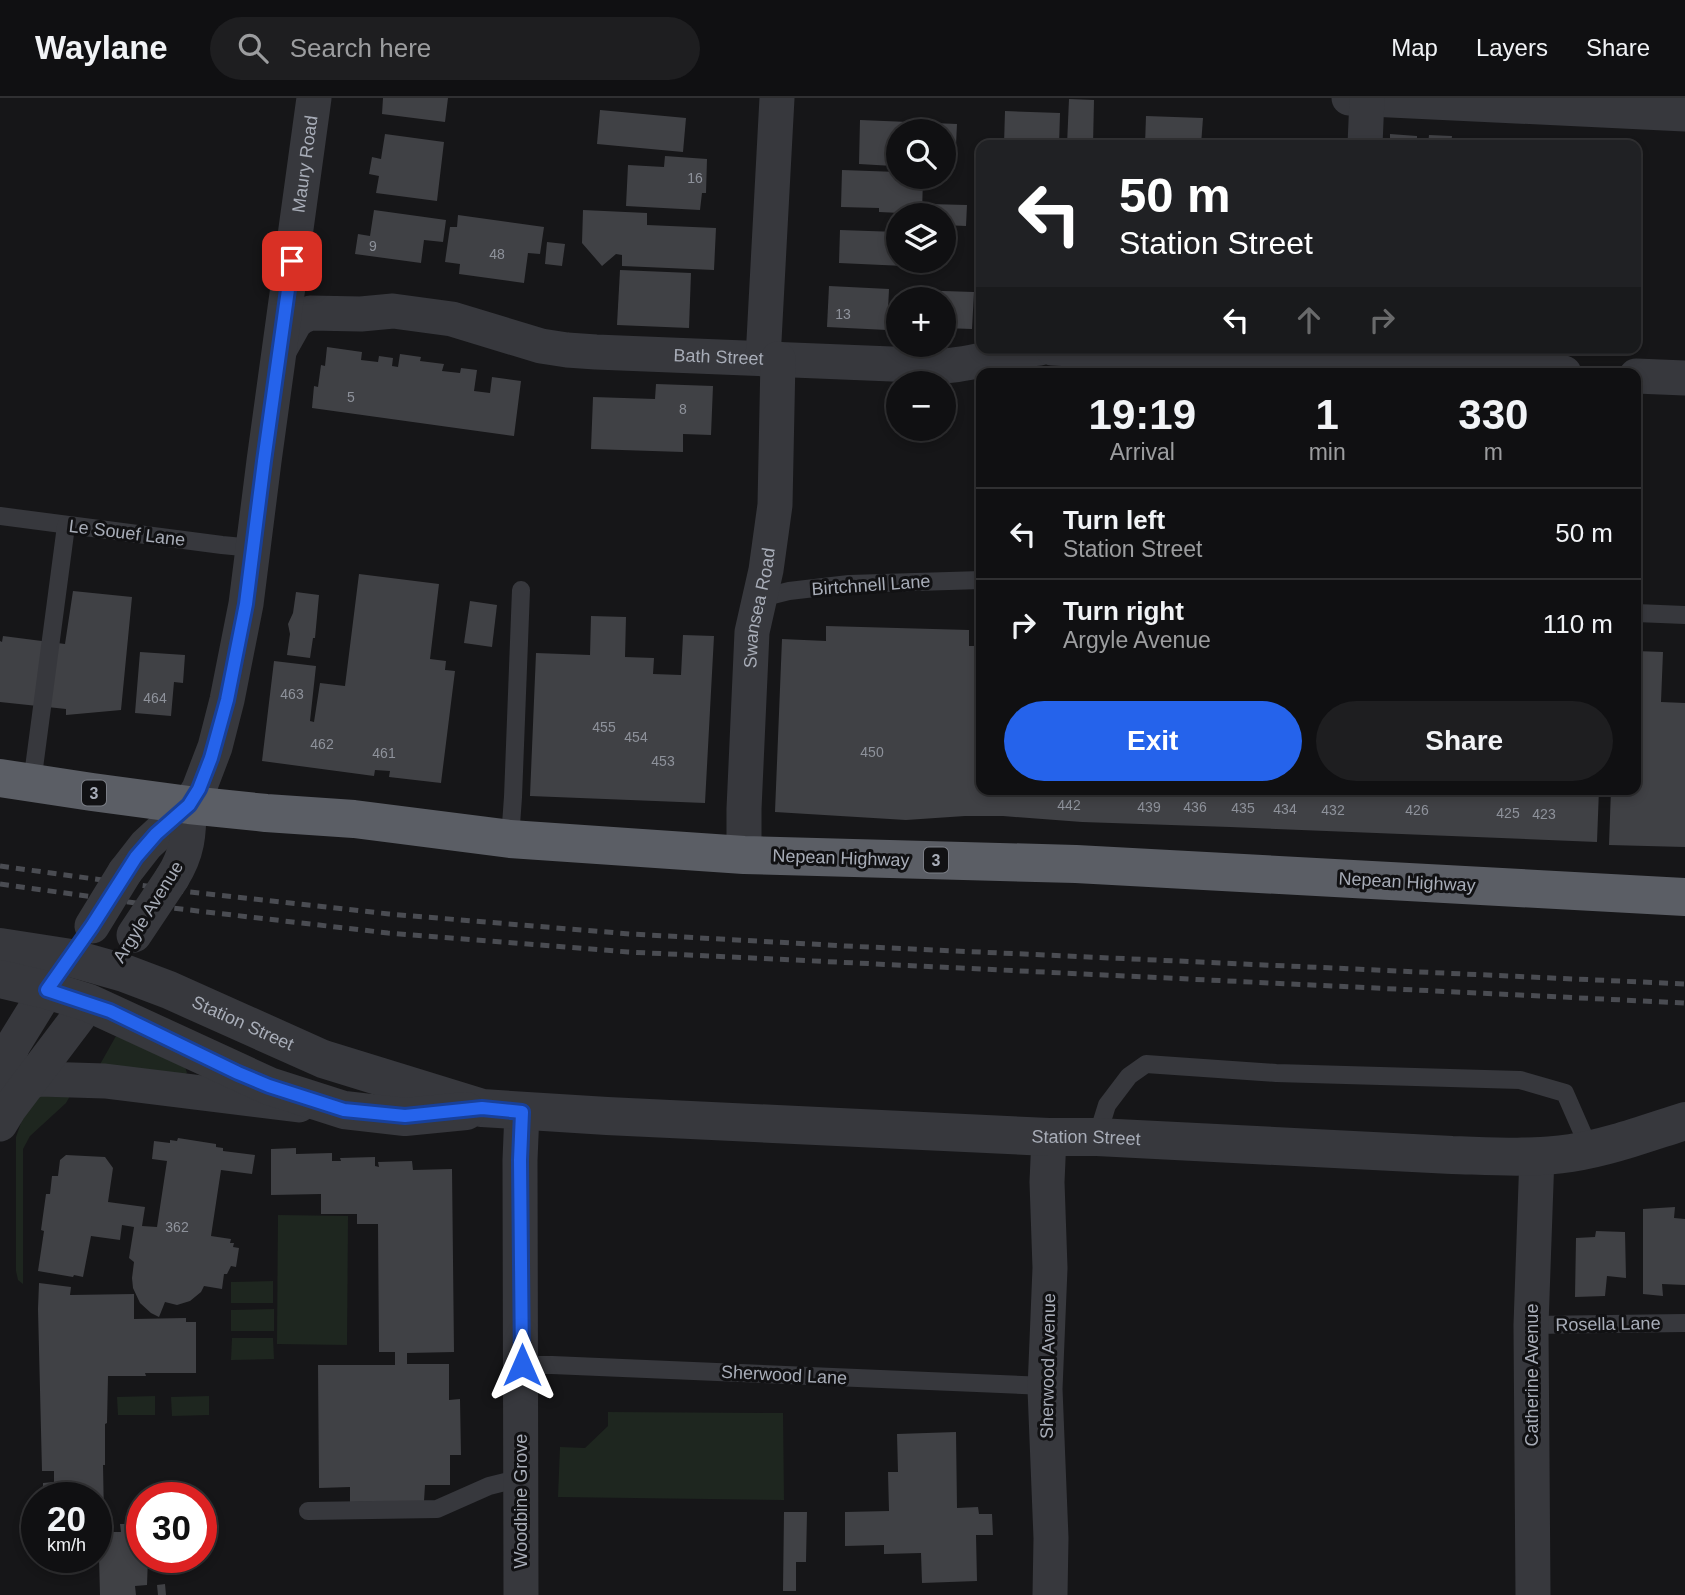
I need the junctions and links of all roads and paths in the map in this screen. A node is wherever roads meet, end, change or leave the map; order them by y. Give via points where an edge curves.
1 (314, 98) edge
2 (777, 98) edge
3 (1349, 98) edge
4 (1367, 98) edge
5 (1685, 114) edge
6 (1365, 140) edge
7 (286, 300) junction
8 (399, 311) junction
9 (279, 352) junction
10 (1007, 354) edge
11 (1282, 354) edge
12 (1358, 356) edge
13 (771, 359) junction
14 (1503, 368) edge
15 (1641, 376) edge
16 (1685, 378) edge
17 (0, 516) edge
18 (66, 526) junction
19 (253, 548) junction
20 (976, 580) edge
21 (521, 590) dead end
22 (761, 598) junction
23 (1641, 613) edge
24 (1685, 615) edge
25 (16, 781) edge
26 (189, 805) junction
27 (510, 839) junction
28 (744, 855) junction
29 (1685, 897) edge
30 (0, 947) edge
31 (71, 958) junction
32 (112, 970) junction
33 (0, 979) edge
34 (47, 990) junction
35 (89, 1003) junction
36 (32, 1081) junction
37 (0, 1096) edge
38 (482, 1108) junction
39 (344, 1110) junction
40 (522, 1112) junction
41 (1685, 1121) edge
42 (0, 1124) edge
43 (1049, 1137) junction
44 (1097, 1137) junction
45 (1590, 1150) junction
46 (1537, 1155) junction
47 (1685, 1323) edge
48 (1531, 1325) junction
49 (522, 1365) junction
50 (1046, 1386) junction
51 (521, 1478) junction
52 (308, 1511) dead end
53 (521, 1595) edge
54 (1050, 1595) edge
55 (1532, 1595) edge

1 - 7 street, Maury Road
2 - 13 street, Swansea Road
3 - 4 street
4 - 5 street
4 - 6 street
7 - 8 street, Bath Street via 298,291 317,288
7 - 9 street, Maury Road
8 - 9 street, Bath Street via 304,315
8 - 13 street, Bath Street via 452,319 558,349
9 - 19 street, Maury Road
10 - 13 street, Bath Street via 953,366
11 - 12 street
12 - 14 street
13 - 22 street, Swansea Road via 775,505
15 - 16 street
17 - 18 lane, Le Souef Lane
18 - 19 lane, Le Souef Lane
18 - 25 lane
19 - 26 street, Maury Road via 227,700 211,758
20 - 22 lane, Birtchnell Lane via 849,584
21 - 27 lane
22 - 28 street, Swansea Road via 752,632
23 - 24 lane
25 - 26 highway, Nepean Highway / 3
26 - 27 highway, Nepean Highway / 3 via 354,818
26 - 31 street, Argyle Avenue, bridge via 125,872
26 - 32 street, Argyle Avenue, bridge via 181,862
27 - 28 highway, Nepean Highway / 3
28 - 29 highway, Nepean Highway / 3 via 1076,864
30 - 31 street, Station Street
31 - 32 street, Station Street
31 - 34 street, Argyle Avenue
32 - 35 street, Argyle Avenue
32 - 38 street, Station Street via 169,990 323,1059
33 - 34 street, Station Street
34 - 35 street, Station Street
34 - 37 street, Argyle Avenue via 13,1045
35 - 36 street, Argyle Avenue
35 - 39 street, Station Street via 269,1086
36 - 39 street via 105,1081
36 - 42 street, Argyle Avenue
38 - 39 street, Station Street via 405,1116
38 - 40 street, Station Street
40 - 43 street, Station Street
40 - 49 street, Woodbine Grove
41 - 45 street, Station Street
43 - 44 street, Station Street
43 - 50 street, Sherwood Avenue
44 - 45 lane via 1107,1105 1129,1076 1146,1065 1520,1080 1565,1093
44 - 46 street, Station Street
45 - 46 street, Station Street
46 - 48 street, Catherine Avenue
47 - 48 lane, Rosella Lane
48 - 55 street, Catherine Avenue
49 - 50 lane, Sherwood Lane
49 - 51 street, Woodbine Grove
50 - 54 street, Sherwood Avenue
51 - 52 lane via 489,1486 437,1509
51 - 53 street, Woodbine Grove

